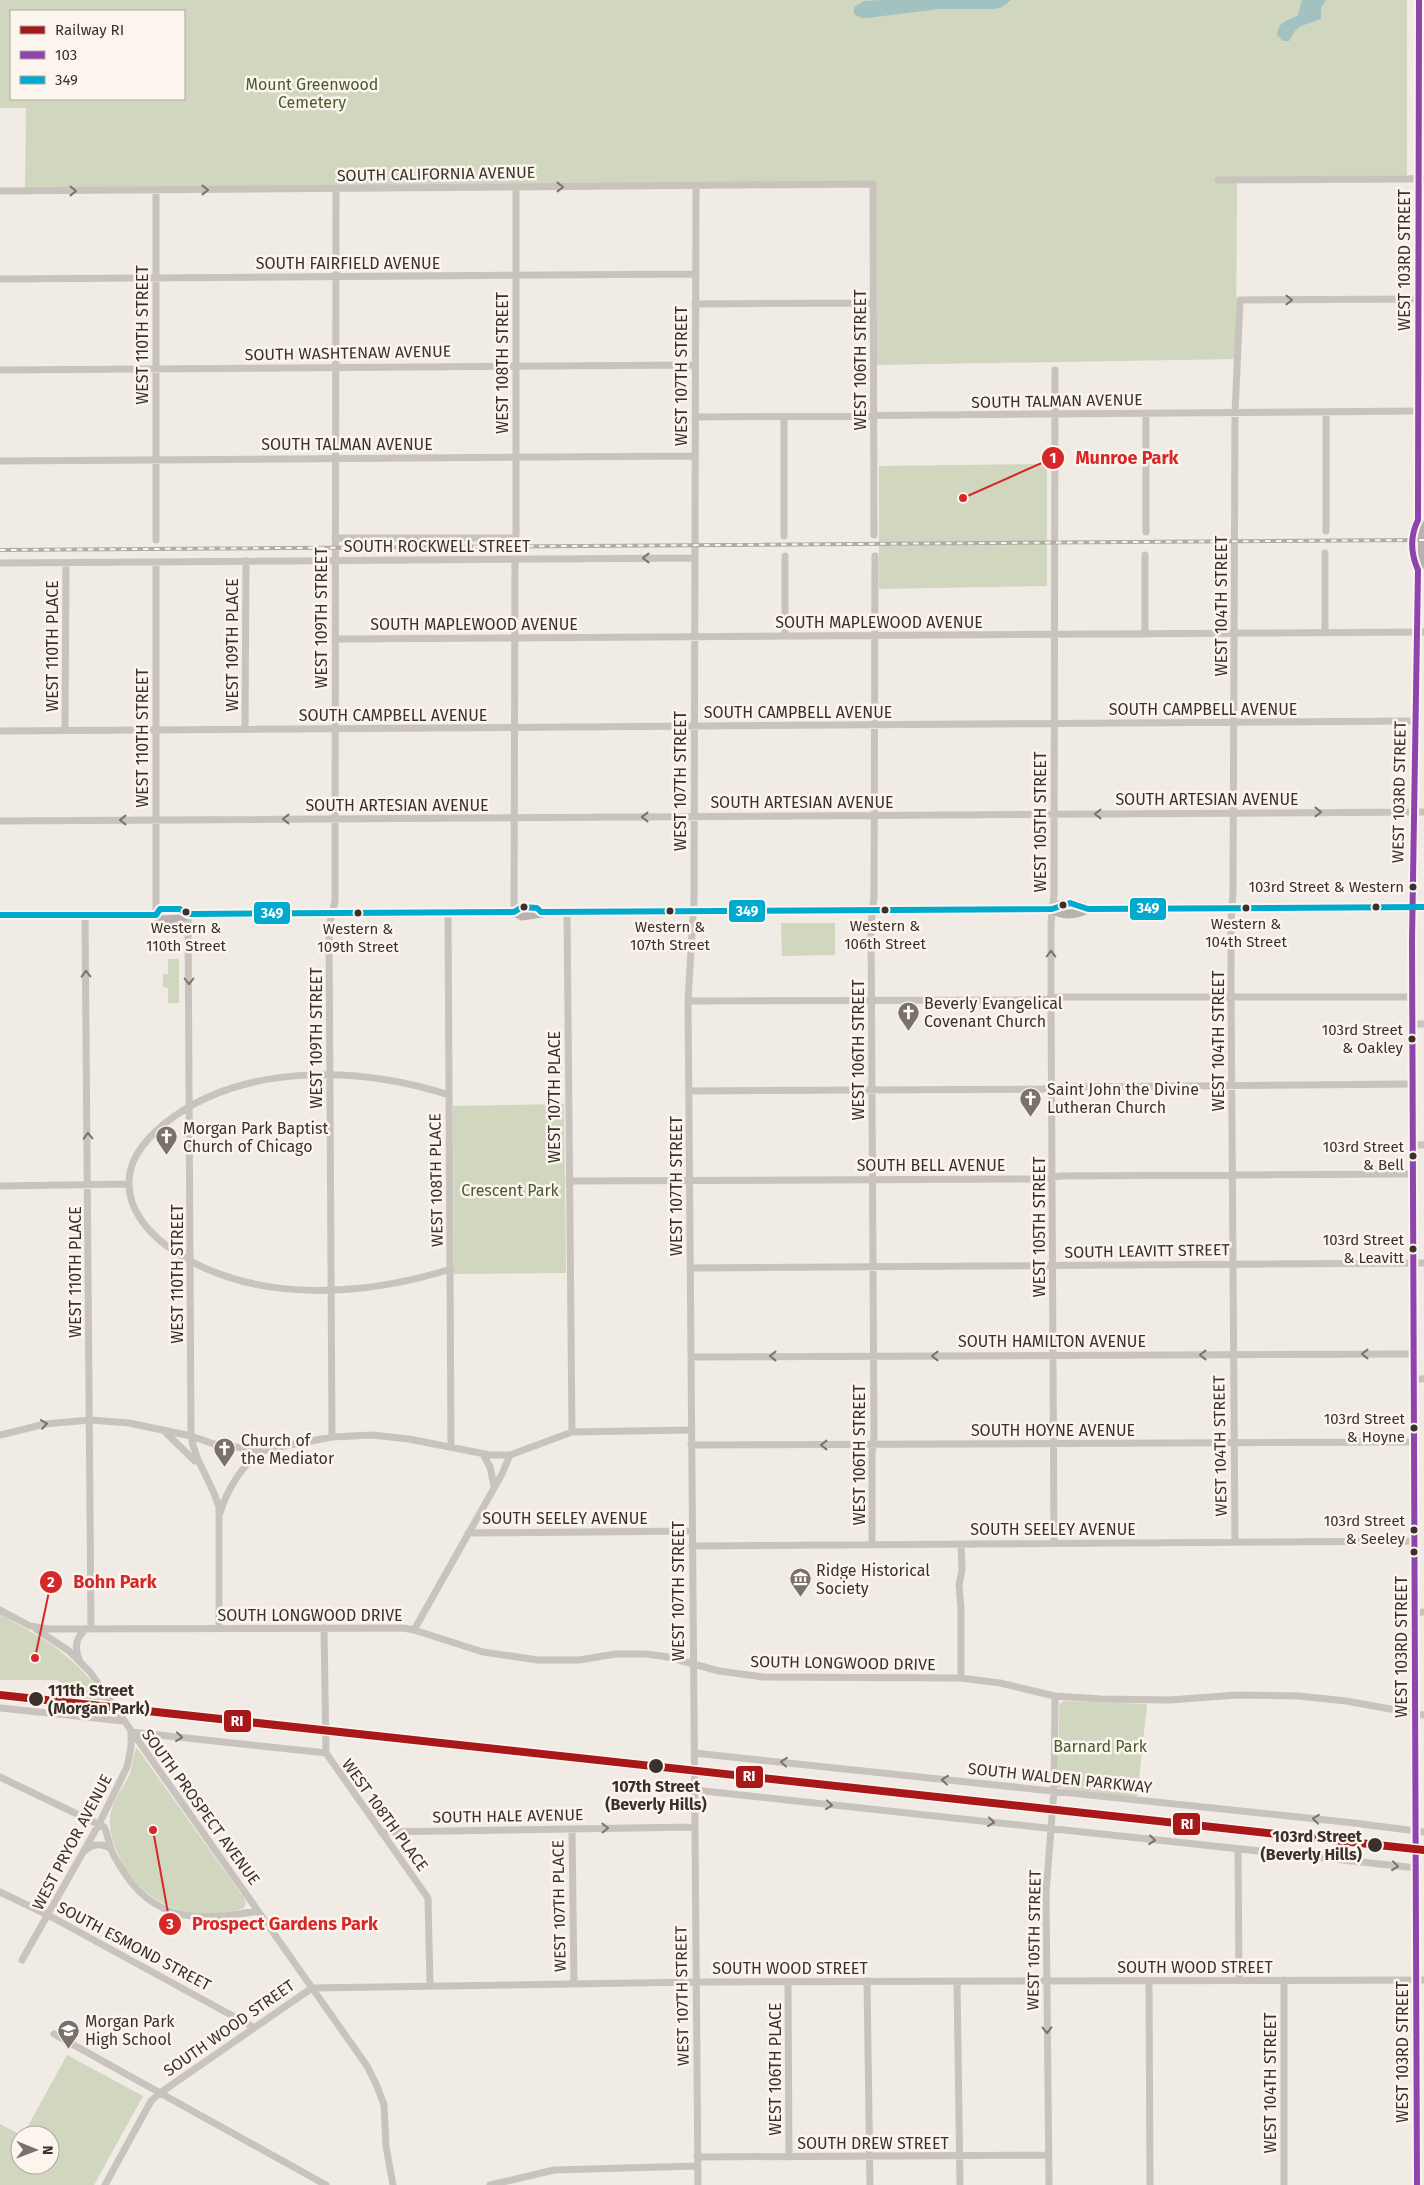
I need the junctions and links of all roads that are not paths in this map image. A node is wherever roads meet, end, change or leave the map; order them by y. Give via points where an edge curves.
1 (1419, 0) edge
2 (1422, 178) edge
3 (1218, 180) dead end
4 (873, 184) joint
5 (696, 186) junction
6 (516, 187) junction
7 (336, 189) junction
8 (156, 190) junction
9 (0, 191) edge
10 (1421, 269) edge
11 (696, 274) junction
12 (515, 275) junction
13 (336, 276) junction
14 (156, 278) junction
15 (0, 279) edge
16 (1419, 299) junction
17 (873, 303) junction
18 (696, 304) junction
19 (1421, 359) edge
20 (695, 365) junction
21 (515, 366) junction
22 (336, 367) junction
23 (156, 369) junction
24 (0, 370) edge
25 (1055, 370) dead end
26 (1418, 411) junction
27 (1326, 412) junction
28 (1236, 413) junction
29 (1055, 414) junction
30 (1146, 414) junction
31 (874, 416) junction
32 (784, 417) junction
33 (695, 418) junction
34 (1421, 450) edge
35 (695, 456) junction
36 (516, 457) junction
37 (335, 458) junction
38 (155, 460) junction
39 (0, 461) edge
40 (1326, 531) dead end
41 (1146, 532) dead end
42 (874, 535) dead end
43 (784, 536) dead end
44 (335, 538) junction
45 (516, 538) joint
46 (156, 540) dead end
47 (1325, 553) dead end
48 (1145, 555) dead end
49 (785, 556) dead end
50 (875, 556) dead end
51 (695, 558) junction
52 (515, 559) junction
53 (246, 561) junction
54 (335, 561) junction
55 (66, 562) junction
56 (156, 562) junction
57 (0, 563) edge
58 (1420, 632) edge
59 (1325, 633) junction
60 (1145, 634) junction
61 (1235, 634) junction
62 (1055, 635) junction
63 (785, 636) junction
64 (875, 636) junction
65 (694, 637) junction
66 (515, 638) junction
67 (335, 639) junction
68 (1416, 722) junction
69 (1234, 723) junction
70 (1054, 724) junction
71 (875, 725) junction
72 (694, 726) junction
73 (515, 727) junction
74 (335, 729) junction
75 (65, 730) junction
76 (156, 730) junction
77 (245, 730) junction
78 (0, 731) edge
79 (1414, 812) junction
80 (1424, 812) edge
81 (1234, 813) junction
82 (1054, 814) junction
83 (874, 815) junction
84 (694, 816) junction
85 (515, 818) junction
86 (335, 819) junction
87 (156, 820) junction
88 (0, 821) edge
89 (1412, 907) junction
90 (1424, 907) edge
91 (1232, 908) junction
92 (1052, 909) junction
93 (872, 910) junction
94 (693, 911) junction
95 (514, 912) junction
96 (567, 912) junction
97 (448, 913) junction
98 (156, 914) junction
99 (188, 914) junction
100 (332, 914) junction
101 (0, 915) edge
102 (86, 915) junction
103 (1231, 997) junction
104 (1412, 997) junction
105 (1051, 998) junction
106 (871, 1000) junction
107 (688, 1002) junction
108 (1412, 1024) junction
109 (1424, 1024) edge
110 (329, 1075) junction
111 (1413, 1084) junction
112 (1232, 1086) junction
113 (1052, 1088) junction
114 (689, 1090) junction
115 (872, 1090) junction
116 (449, 1095) junction
117 (190, 1106) junction
118 (1413, 1145) junction
119 (1424, 1145) edge
120 (1413, 1174) junction
121 (1232, 1175) junction
122 (1052, 1177) junction
123 (873, 1179) junction
124 (690, 1180) junction
125 (569, 1181) junction
126 (128, 1184) junction
127 (88, 1185) junction
128 (0, 1186) edge
129 (191, 1261) junction
130 (1414, 1263) junction
131 (1424, 1263) edge
132 (1233, 1264) junction
133 (1053, 1266) junction
134 (873, 1267) junction
135 (690, 1268) junction
136 (451, 1269) junction
137 (332, 1290) junction
138 (1233, 1354) junction
139 (1414, 1354) junction
140 (1054, 1355) junction
141 (874, 1356) junction
142 (691, 1357) junction
143 (1414, 1379) junction
144 (1424, 1379) edge
145 (90, 1420) junction
146 (162, 1430) junction
147 (691, 1430) junction
148 (572, 1432) junction
149 (0, 1435) edge
150 (191, 1436) junction
151 (332, 1437) junction
152 (1414, 1442) junction
153 (1234, 1443) junction
154 (873, 1444) junction
155 (691, 1445) junction
156 (1053, 1445) junction
157 (451, 1448) junction
158 (269, 1449) junction
159 (483, 1454) junction
160 (510, 1455) junction
161 (200, 1467) junction
162 (494, 1487) junction
163 (220, 1514) junction
164 (692, 1531) junction
165 (468, 1533) junction
166 (1415, 1541) junction
167 (1235, 1542) junction
168 (1054, 1543) junction
169 (872, 1544) junction
170 (961, 1544) junction
171 (692, 1546) junction
172 (0, 1610) edge
173 (1420, 1612) edge
174 (30, 1626) junction
175 (220, 1628) junction
176 (324, 1628) junction
177 (88, 1629) junction
178 (414, 1630) junction
179 (80, 1661) junction
180 (693, 1664) junction
181 (961, 1678) junction
182 (1055, 1696) junction
183 (0, 1708) edge
184 (1420, 1715) edge
185 (123, 1721) junction
186 (131, 1732) junction
187 (326, 1753) junction
188 (694, 1753) junction
189 (0, 1777) edge
190 (694, 1790) junction
191 (1054, 1790) junction
192 (99, 1824) junction
193 (694, 1827) junction
194 (572, 1829) junction
195 (1052, 1829) junction
196 (381, 1832) junction
197 (1420, 1832) edge
198 (111, 1848) junction
199 (1238, 1849) junction
200 (82, 1854) junction
201 (1416, 1868) junction
202 (0, 1892) edge
203 (258, 1911) junction
204 (48, 1915) junction
205 (22, 1960) dead end
206 (1239, 1980) junction
207 (1284, 1980) junction
208 (1420, 1980) edge
209 (958, 1981) junction
210 (1047, 1981) junction
211 (1149, 1981) junction
212 (696, 1982) junction
213 (788, 1982) junction
214 (867, 1982) junction
215 (574, 1984) junction
216 (430, 1985) junction
217 (312, 1988) junction
218 (253, 2027) junction
219 (54, 2034) dead end
220 (160, 2093) junction
221 (870, 2156) junction
222 (959, 2156) junction
223 (1048, 2156) junction
224 (697, 2157) junction
225 (789, 2157) junction
226 (698, 2166) junction
227 (313, 2182) edge
228 (107, 2184) edge
229 (326, 2185) edge
230 (393, 2185) edge
231 (490, 2185) edge
232 (698, 2185) edge
233 (870, 2185) edge
234 (960, 2185) edge
235 (1049, 2185) edge
236 (1150, 2185) edge
237 (1284, 2185) edge
238 (1417, 2185) edge

1 - 2 main road, WEST 103RD STREET
2 - 3 street
2 - 10 main road, WEST 103RD STREET
4 - 5 street, SOUTH CALIFORNIA AVENUE
4 - 17 street, WEST 106TH STREET
6 -> 5 street, SOUTH CALIFORNIA AVENUE
5 - 11 street, WEST 107TH STREET
6 - 7 street, SOUTH CALIFORNIA AVENUE
6 - 12 street, WEST 108TH STREET
8 -> 7 street, SOUTH CALIFORNIA AVENUE
7 - 13 street, WEST 109TH STREET
9 -> 8 street, SOUTH CALIFORNIA AVENUE
8 - 14 street, WEST 110TH STREET
10 - 16 main road, WEST 103RD STREET
11 - 12 street, SOUTH FAIRFIELD AVENUE
11 - 18 street, WEST 107TH STREET
12 - 13 street, SOUTH FAIRFIELD AVENUE
12 - 21 street, WEST 108TH STREET
13 - 14 street, SOUTH FAIRFIELD AVENUE
13 - 22 street, WEST 109TH STREET
14 - 15 street, SOUTH FAIRFIELD AVENUE
14 - 23 street, WEST 110TH STREET
16 - 19 main road, WEST 103RD STREET
28 -> 16 street, WEST 104TH STREET via 1240,300
17 - 18 street
17 - 31 street, WEST 106TH STREET
18 - 20 street, WEST 107TH STREET
19 - 26 main road, WEST 103RD STREET
20 - 21 street, SOUTH WASHTENAW AVENUE
20 - 33 street, WEST 107TH STREET
21 - 22 street, SOUTH WASHTENAW AVENUE
21 - 36 street, WEST 108TH STREET
22 - 23 street, SOUTH WASHTENAW AVENUE
22 - 37 street, WEST 109TH STREET
23 - 24 street, SOUTH WASHTENAW AVENUE
23 - 38 street, WEST 110TH STREET
25 - 29 street, WEST 105TH STREET
26 - 27 street, SOUTH TALMAN AVENUE
26 - 34 main road, WEST 103RD STREET
27 - 28 street, SOUTH TALMAN AVENUE
27 - 40 street
28 - 30 street, SOUTH TALMAN AVENUE
28 - 61 street, WEST 104TH STREET
29 - 30 street, SOUTH TALMAN AVENUE
29 - 31 street, SOUTH TALMAN AVENUE
29 - 62 street, WEST 105TH STREET
30 - 41 street
31 - 32 street, SOUTH TALMAN AVENUE
31 - 42 street, WEST 106TH STREET
32 - 33 street, SOUTH TALMAN AVENUE
32 - 43 street
33 - 35 street, WEST 107TH STREET
34 - 58 main road, WEST 103RD STREET via 1418,520 1422,527 1422,562 1418,570
35 - 36 street, SOUTH TALMAN AVENUE
35 - 51 street, WEST 107TH STREET
36 - 37 street, SOUTH TALMAN AVENUE
36 - 45 street, WEST 108TH STREET
37 - 38 street, SOUTH TALMAN AVENUE
37 - 44 street, WEST 109TH STREET
38 - 39 street, SOUTH TALMAN AVENUE
38 - 46 street, WEST 110TH STREET
44 - 45 street, SOUTH ROCKWELL STREET
44 - 54 street, WEST 109TH STREET
47 - 59 street
48 - 60 street
49 - 63 street
50 - 64 street, WEST 106TH STREET
51 -> 52 street, SOUTH ROCKWELL STREET
51 - 65 street, WEST 107TH STREET
52 - 54 street, SOUTH ROCKWELL STREET
52 - 66 street
53 - 54 street, SOUTH ROCKWELL STREET
53 - 56 street, SOUTH ROCKWELL STREET
53 - 77 street, WEST 109TH PLACE
54 - 67 street, WEST 109TH STREET
55 - 56 street, SOUTH ROCKWELL STREET
55 - 57 street, SOUTH ROCKWELL STREET
55 - 75 street, WEST 110TH PLACE
56 - 76 street, WEST 110TH STREET
58 - 59 street, SOUTH MAPLEWOOD AVENUE
58 - 68 main road, WEST 103RD STREET
59 - 61 street, SOUTH MAPLEWOOD AVENUE
60 - 61 street, SOUTH MAPLEWOOD AVENUE
60 - 62 street, SOUTH MAPLEWOOD AVENUE
61 - 69 street, WEST 104TH STREET
62 - 64 street, SOUTH MAPLEWOOD AVENUE
62 - 70 street, WEST 105TH STREET
63 - 64 street, SOUTH MAPLEWOOD AVENUE
63 - 65 street, SOUTH MAPLEWOOD AVENUE
64 - 71 street, WEST 106TH STREET
65 - 66 street, SOUTH MAPLEWOOD AVENUE
65 - 72 street, WEST 107TH STREET
66 - 67 street, SOUTH MAPLEWOOD AVENUE
66 - 73 street
67 - 74 street, WEST 109TH STREET
68 - 69 street, SOUTH CAMPBELL AVENUE
68 - 79 main road, WEST 103RD STREET
69 - 70 street, SOUTH CAMPBELL AVENUE
69 - 81 street, WEST 104TH STREET
70 - 71 street, SOUTH CAMPBELL AVENUE
70 - 82 street, WEST 105TH STREET
71 - 72 street, SOUTH CAMPBELL AVENUE
71 - 83 street, WEST 106TH STREET
72 - 73 street, SOUTH CAMPBELL AVENUE
72 - 84 street, WEST 107TH STREET
73 - 74 street, SOUTH CAMPBELL AVENUE
73 - 85 street
74 - 77 street, SOUTH CAMPBELL AVENUE
74 - 86 street, WEST 109TH STREET
75 - 76 street, SOUTH CAMPBELL AVENUE
75 - 78 street, SOUTH CAMPBELL AVENUE
76 - 77 street, SOUTH CAMPBELL AVENUE
76 - 87 street, WEST 110TH STREET
79 - 80 street, SOUTH ARTESIAN AVENUE
81 -> 79 street, SOUTH ARTESIAN AVENUE
79 - 89 main road, WEST 103RD STREET
81 -> 82 street, SOUTH ARTESIAN AVENUE
81 - 91 street, WEST 104TH STREET
82 - 83 street, SOUTH ARTESIAN AVENUE
82 - 92 street, WEST 105TH STREET
83 - 84 street, SOUTH ARTESIAN AVENUE
83 - 93 street, WEST 106TH STREET
84 -> 85 street, SOUTH ARTESIAN AVENUE
84 - 94 street, WEST 107TH STREET
85 - 86 street, SOUTH ARTESIAN AVENUE
85 - 95 street
86 -> 87 street, SOUTH ARTESIAN AVENUE
86 - 100 street, WEST 109TH STREET
87 -> 88 street, SOUTH ARTESIAN AVENUE
87 - 98 street, WEST 110TH STREET
89 - 90 main road
89 - 91 main road
89 - 104 main road, WEST 103RD STREET
91 - 92 main road via 1088,909 1077,914 1060,914
91 - 103 street, WEST 104TH STREET
92 - 93 main road
105 -> 92 street, WEST 105TH STREET
93 - 94 main road
93 - 106 street, WEST 106TH STREET
94 - 96 main road
94 - 107 street, WEST 107TH STREET
95 - 96 main road via 522,916
95 - 97 main road
96 - 125 street, WEST 107TH PLACE
97 - 100 main road
97 - 116 street, WEST 108TH PLACE
98 - 99 main road via 161,920 180,920
98 - 102 main road
99 - 100 main road
99 -> 117 street, WEST 110TH STREET
100 - 110 street, WEST 109TH STREET via 329,927
101 - 102 main road
127 -> 102 street, WEST 110TH PLACE
103 - 104 street
103 - 105 street
103 - 112 street, WEST 104TH STREET
104 - 108 main road, WEST 103RD STREET
105 - 106 street
105 - 113 street, WEST 105TH STREET
106 - 107 street
106 - 115 street, WEST 106TH STREET
107 - 114 street, WEST 107TH STREET
108 - 109 street
108 - 111 main road, WEST 103RD STREET
110 - 116 street via 395,1080
110 - 117 street via 267,1080 219,1093
110 - 137 street, WEST 109TH STREET
111 - 112 street
111 - 118 main road, WEST 103RD STREET
112 - 113 street
112 - 121 street, WEST 104TH STREET
113 - 115 street
113 - 122 street, WEST 105TH STREET
114 - 115 street
114 - 124 street, WEST 107TH STREET
115 - 123 street, WEST 106TH STREET
116 - 136 street, WEST 108TH PLACE
117 - 126 street via 146,1141 135,1159
117 - 129 street, WEST 110TH STREET
118 - 119 street
118 - 120 main road, WEST 103RD STREET
120 - 121 street, SOUTH BELL AVENUE
120 - 130 main road, WEST 103RD STREET
121 - 122 street, SOUTH BELL AVENUE
121 - 132 street, WEST 104TH STREET
122 - 123 street, SOUTH BELL AVENUE
122 - 133 street, WEST 105TH STREET
123 - 124 street, SOUTH BELL AVENUE
123 - 134 street, WEST 106TH STREET
124 - 125 street, SOUTH BELL AVENUE
124 - 135 street, WEST 107TH STREET
125 - 148 street, WEST 107TH PLACE
126 - 127 street
126 - 129 street via 142,1222 160,1241
127 - 128 street
127 - 145 street, WEST 110TH PLACE
129 - 137 street via 264,1286
129 - 150 street, WEST 110TH STREET
130 - 131 street, SOUTH LEAVITT STREET
130 - 132 street, SOUTH LEAVITT STREET
130 - 139 main road, WEST 103RD STREET
132 - 133 street, SOUTH LEAVITT STREET
132 - 138 street, WEST 104TH STREET
133 - 134 street, SOUTH LEAVITT STREET
133 - 140 street, WEST 105TH STREET
134 - 135 street, SOUTH LEAVITT STREET
134 - 141 street, WEST 106TH STREET
135 - 142 street, WEST 107TH STREET
136 - 137 street via 386,1285
136 - 157 street, WEST 108TH PLACE
137 - 151 street, WEST 109TH STREET
139 -> 138 street, SOUTH HAMILTON AVENUE
138 -> 140 street, SOUTH HAMILTON AVENUE
138 - 153 street, WEST 104TH STREET
139 - 143 main road, WEST 103RD STREET
140 -> 141 street, SOUTH HAMILTON AVENUE
140 - 156 street, WEST 105TH STREET
141 -> 142 street, SOUTH HAMILTON AVENUE
141 - 154 street, WEST 106TH STREET
142 - 147 street, WEST 107TH STREET
143 - 144 street
143 - 152 main road, WEST 103RD STREET
145 - 146 street via 130,1423
149 -> 145 street via 45,1424
145 - 177 street, WEST 110TH PLACE
146 - 150 street
146 - 161 street
147 - 148 street
147 - 155 street, WEST 107TH STREET
148 - 160 street
150 - 158 street via 214,1444
150 - 161 street, WEST 110TH STREET
151 - 157 street via 409,1439
151 - 158 street
152 - 153 street, SOUTH HOYNE AVENUE
152 - 166 main road, WEST 103RD STREET
153 - 156 street, SOUTH HOYNE AVENUE
153 - 167 street, WEST 104TH STREET
154 -> 155 street, SOUTH HOYNE AVENUE
154 - 156 street, SOUTH HOYNE AVENUE
154 - 169 street, WEST 106TH STREET
155 - 164 street, WEST 107TH STREET
156 - 168 street, WEST 105TH STREET
157 - 159 street
158 - 163 street via 255,1457 243,1470
159 - 160 street
159 - 162 street via 490,1467
160 - 162 street
161 - 163 street, WEST 110TH STREET via 215,1495
162 - 165 street
163 - 175 street, WEST 110TH STREET
164 - 165 street, SOUTH SEELEY AVENUE
164 - 171 street, WEST 107TH STREET
165 - 178 street
166 - 167 street, SOUTH SEELEY AVENUE
166 - 173 main road, WEST 103RD STREET
167 - 168 street, SOUTH SEELEY AVENUE
168 - 170 street, SOUTH SEELEY AVENUE
169 - 170 street, SOUTH SEELEY AVENUE
169 - 171 street, SOUTH SEELEY AVENUE
170 - 181 street
171 - 180 street, WEST 107TH STREET
172 - 174 street, SOUTH LONGWOOD DRIVE
173 - 184 main road, WEST 103RD STREET
174 - 177 street, SOUTH LONGWOOD DRIVE
174 - 179 street, SOUTH PROSPECT AVENUE
175 - 176 street, SOUTH LONGWOOD DRIVE
175 - 177 street, SOUTH LONGWOOD DRIVE
176 - 178 street, SOUTH LONGWOOD DRIVE
176 - 187 street, WEST 108TH PLACE
177 - 179 street via 76,1644
178 - 180 street, SOUTH LONGWOOD DRIVE via 483,1652 522,1658 562,1660 646,1654
179 - 185 street, SOUTH PROSPECT AVENUE
180 - 181 street, SOUTH LONGWOOD DRIVE via 763,1678
180 - 188 street, WEST 107TH STREET
181 - 182 street, SOUTH LONGWOOD DRIVE
182 - 184 street, SOUTH LONGWOOD DRIVE via 1169,1700 1237,1695 1292,1696 1346,1701
182 - 191 street, WEST 105TH STREET
183 - 185 street
184 - 197 main road, WEST 103RD STREET
185 - 186 street, SOUTH PROSPECT AVENUE
186 -> 187 street
186 - 192 street, WEST PRYOR AVENUE via 127,1767
186 - 203 street, SOUTH PROSPECT AVENUE
187 - 196 street, WEST 108TH PLACE
188 - 190 street, WEST 107TH STREET
191 -> 188 street, SOUTH WALDEN PARKWAY
189 - 192 street
190 - 193 street, WEST 107TH STREET
190 -> 195 street
191 - 195 street, WEST 105TH STREET
197 -> 191 street, SOUTH WALDEN PARKWAY
192 - 198 street via 107,1832
192 - 200 street, WEST PRYOR AVENUE
194 -> 193 street, SOUTH HALE AVENUE
193 - 212 street, WEST 107TH STREET
194 - 196 street, SOUTH HALE AVENUE
194 - 215 street, WEST 107TH PLACE
195 -> 199 street
195 - 210 street, WEST 105TH STREET via 1046,1893
196 - 216 street, WEST 108TH PLACE via 428,1898
197 - 201 main road, WEST 103RD STREET
198 - 200 street via 96,1845
198 - 203 street via 136,1889 169,1912 208,1918
199 -> 201 street
199 - 206 street
200 - 204 street, WEST PRYOR AVENUE
201 - 208 main road, WEST 103RD STREET
202 - 204 street, SOUTH ESMOND STREET
203 - 217 street, SOUTH PROSPECT AVENUE
204 - 205 street, WEST PRYOR AVENUE
204 - 218 street, SOUTH ESMOND STREET
206 - 207 street, SOUTH WOOD STREET
206 - 211 street, SOUTH WOOD STREET
207 - 208 street, SOUTH WOOD STREET
207 - 237 street, WEST 104TH STREET
208 - 238 main road, WEST 103RD STREET
209 - 210 street, SOUTH WOOD STREET
209 - 214 street, SOUTH WOOD STREET
209 - 222 street
210 - 211 street, SOUTH WOOD STREET
210 -> 223 street, WEST 105TH STREET
211 - 236 street
212 - 213 street, SOUTH WOOD STREET
212 - 215 street, SOUTH WOOD STREET
212 - 224 street, WEST 107TH STREET
213 - 214 street, SOUTH WOOD STREET
213 - 225 street, WEST 106TH PLACE
214 - 221 street
215 - 216 street, SOUTH WOOD STREET
216 - 217 street, SOUTH WOOD STREET
217 - 218 street, SOUTH WOOD STREET
217 - 230 street, SOUTH PROSPECT AVENUE via 367,2066 377,2086 384,2105 386,2146
218 - 220 street, SOUTH WOOD STREET
219 - 220 street
220 - 227 street
220 - 228 street, SOUTH WOOD STREET via 151,2101
221 - 222 street, SOUTH DREW STREET
221 - 225 street, SOUTH DREW STREET
221 - 233 street
222 - 223 street, SOUTH DREW STREET
222 - 234 street
223 - 235 street, WEST 105TH STREET
224 - 225 street, SOUTH DREW STREET
224 - 226 street, WEST 107TH STREET
226 - 231 street via 554,2170
226 - 232 street, WEST 107TH STREET
227 - 229 street

